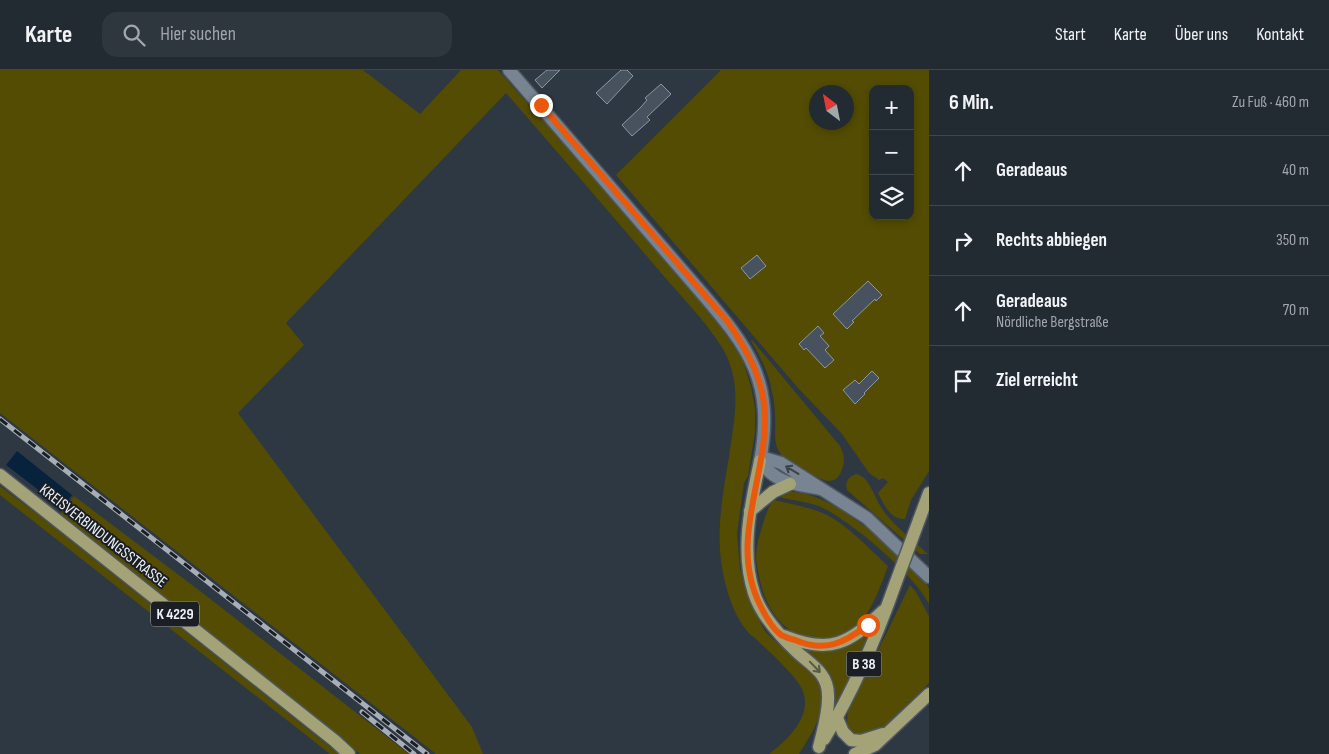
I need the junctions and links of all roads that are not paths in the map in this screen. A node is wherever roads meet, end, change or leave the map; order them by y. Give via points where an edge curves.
1 (509, 70) edge
2 (760, 459) junction
3 (0, 475) edge
4 (790, 484) junction
5 (821, 489) junction
6 (929, 493) edge
7 (750, 511) junction
8 (929, 576) edge
9 (886, 608) junction
10 (780, 634) junction
11 (929, 694) edge
12 (837, 718) junction
13 (887, 732) junction
14 (817, 751) edge
15 (349, 754) edge
16 (855, 754) edge

1 - 2 main road via 728,322 747,350 763,394 765,416
2 - 4 main road via 773,476
5 -> 2 main road via 781,463
2 - 7 main road
3 - 15 main road, KREISVERBINDUNGSSTRASSE / K 4229
4 - 5 main road
4 - 7 main road via 773,492
5 - 8 main road via 867,518
6 - 9 main road, B 38, bridge
7 - 10 main road via 748,566 754,593 764,614
9 - 10 main road via 852,638 833,645 801,643
9 - 12 main road, B 38 via 864,665
10 -> 14 main road via 816,666 824,679 828,694
11 - 13 main road
12 - 13 main road via 851,740 861,741
12 - 14 main road, B 38
13 - 16 main road via 875,745

